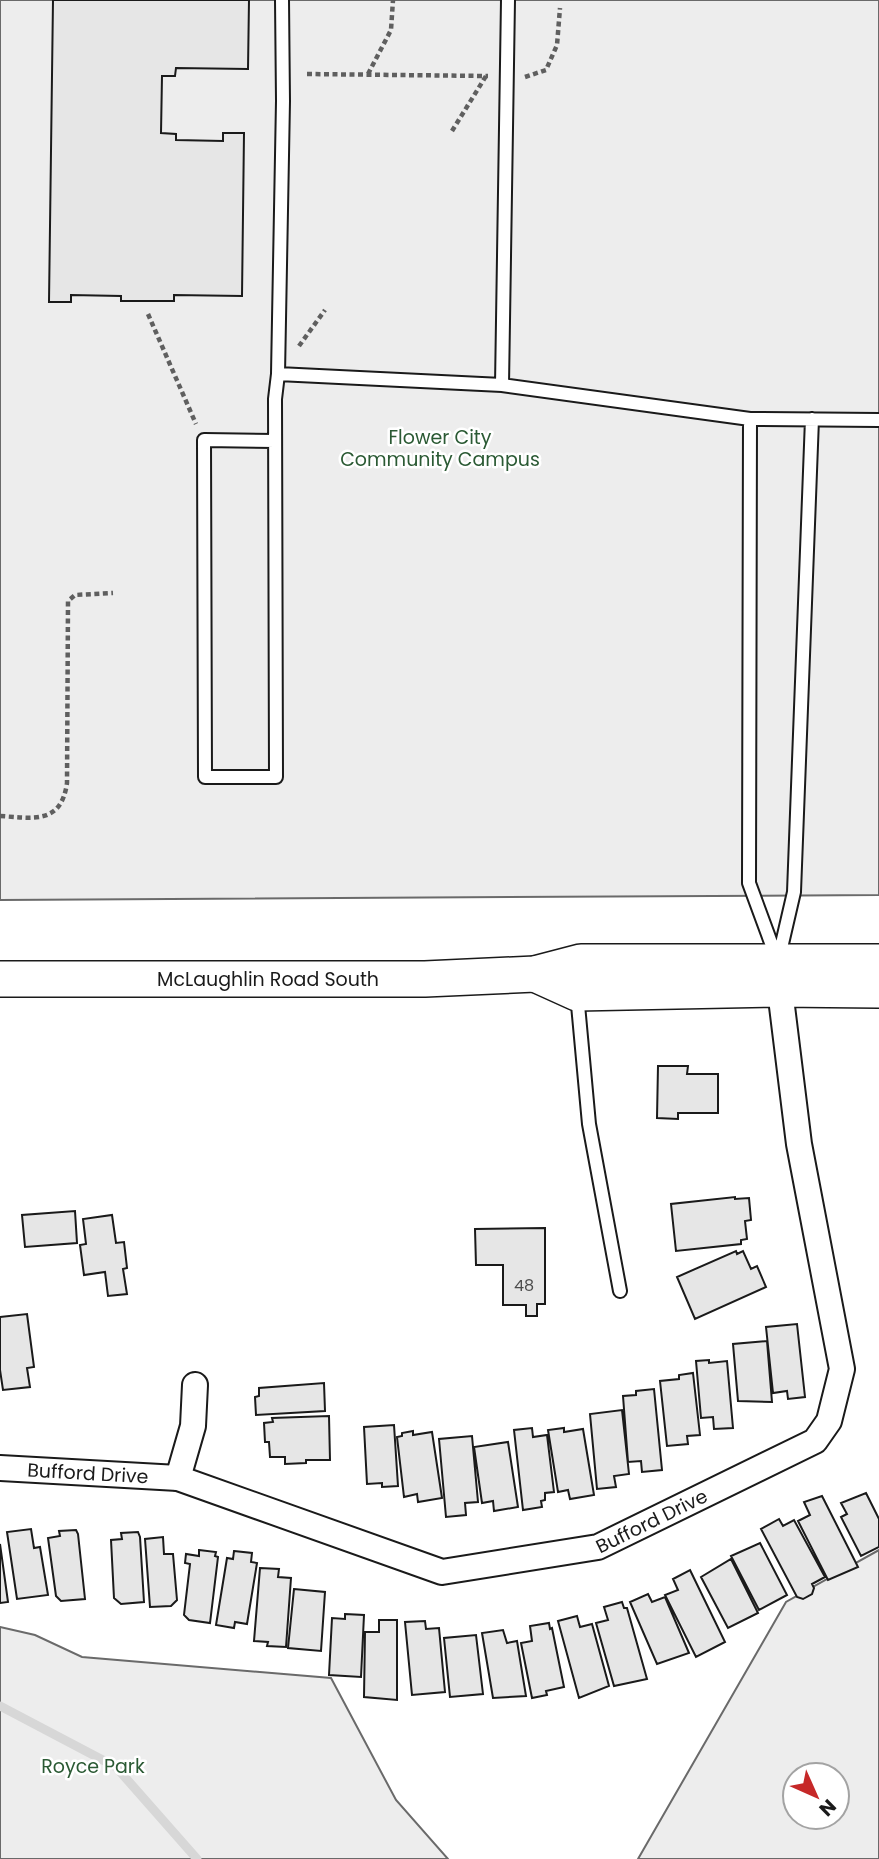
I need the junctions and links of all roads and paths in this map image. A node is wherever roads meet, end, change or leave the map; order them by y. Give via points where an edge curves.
1 (282, 0) edge
2 (393, 0) edge
3 (508, 0) edge
4 (560, 8) dead end
5 (307, 74) dead end
6 (368, 75) junction
7 (486, 75) junction
8 (506, 76) junction
9 (452, 131) dead end
10 (325, 310) dead end
11 (148, 314) dead end
12 (278, 374) junction
13 (502, 385) junction
14 (750, 419) junction
15 (812, 419) junction
16 (879, 420) edge
17 (204, 440) junction
18 (275, 441) junction
19 (113, 593) dead end
20 (0, 817) edge
21 (879, 962) edge
22 (535, 974) junction
23 (778, 975) junction
24 (0, 979) edge
25 (879, 990) edge
26 (577, 993) junction
27 (620, 1291) dead end
28 (195, 1385) dead end
29 (0, 1468) edge
30 (178, 1478) junction

1 - 12 lane
2 - 6 path via 391,30
3 - 8 lane
4 - 8 path via 557,46 546,70 529,78
5 - 6 path
6 - 7 path
7 - 8 path
7 - 9 path
8 - 13 lane
10 - 12 path
11 - 17 path
12 - 13 lane
12 - 18 lane
13 - 14 lane
14 - 15 lane
14 - 23 lane via 748,883
15 - 16 lane
15 - 23 lane via 794,892
17 - 18 lane
17 - 18 lane via 205,777 276,776
19 - 20 path via 75,595 68,601 62,802 42,818
21 - 23 main road, McLaughlin Road South
22 - 23 main road, McLaughlin Road South via 581,962
22 - 24 main road, McLaughlin Road South
22 - 26 main road, McLaughlin Road South
23 - 25 main road, McLaughlin Road South
23 - 26 main road, McLaughlin Road South
23 - 30 street, Bufford Drive via 799,1144 842,1369 829,1421 815,1441 598,1547 442,1572
26 - 27 lane via 589,1124
28 - 30 street via 192,1426
29 - 30 street, Bufford Drive

